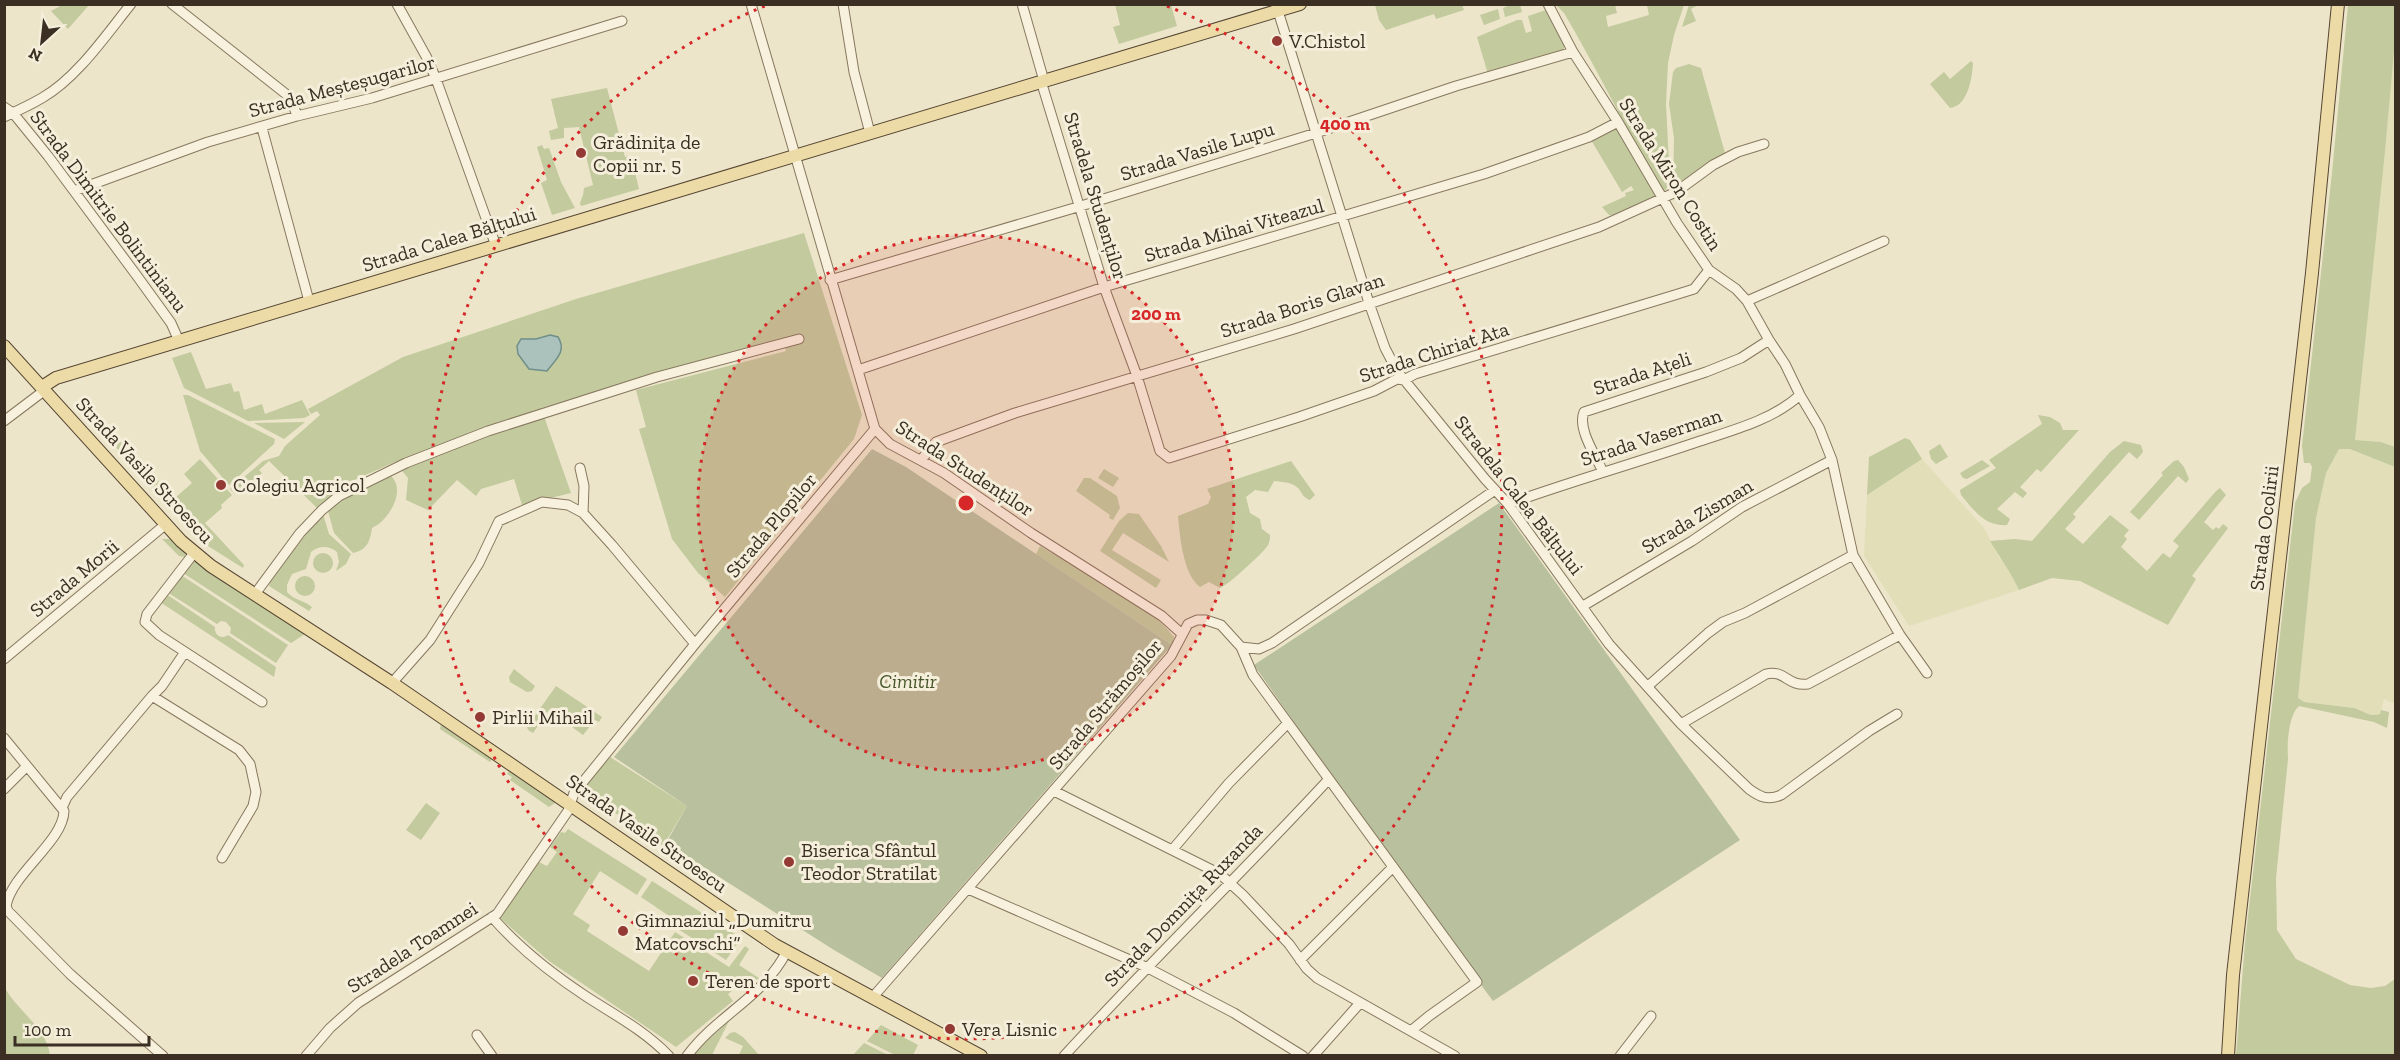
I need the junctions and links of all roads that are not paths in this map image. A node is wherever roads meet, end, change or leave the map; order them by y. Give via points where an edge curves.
1 (131, 4) edge
2 (172, 4) edge
3 (397, 4) edge
4 (751, 4) edge
5 (843, 4) edge
6 (1022, 4) edge
7 (1300, 4) edge
8 (1548, 4) edge
9 (2338, 4) edge
10 (1278, 12) junction
11 (622, 21) dead end
12 (1574, 52) junction
13 (436, 79) junction
14 (1042, 81) junction
15 (7, 112) edge
16 (297, 116) junction
17 (1618, 122) junction
18 (262, 128) junction
19 (870, 133) junction
20 (1316, 133) junction
21 (1764, 144) dead end
22 (793, 156) junction
23 (74, 191) junction
24 (1664, 198) junction
25 (1081, 206) junction
26 (1342, 217) junction
27 (1884, 241) dead end
28 (496, 246) junction
29 (1710, 270) junction
30 (830, 280) junction
31 (1104, 287) junction
32 (309, 301) junction
33 (1747, 301) junction
34 (1369, 303) junction
35 (799, 339) dead end
36 (1769, 340) junction
37 (179, 341) junction
38 (4, 346) edge
39 (858, 370) junction
40 (1137, 376) junction
41 (1404, 380) junction
42 (43, 389) junction
43 (1800, 395) junction
44 (4, 421) edge
45 (875, 429) junction
46 (1164, 456) joint
47 (921, 460) junction
48 (1832, 460) junction
49 (580, 468) dead end
50 (1603, 472) junction
51 (1495, 490) junction
52 (1508, 504) junction
53 (583, 513) junction
54 (166, 524) junction
55 (194, 553) junction
56 (1853, 555) junction
57 (255, 594) junction
58 (1583, 606) junction
59 (1182, 634) junction
60 (1900, 635) junction
61 (695, 644) junction
62 (1241, 647) junction
63 (185, 652) junction
64 (4, 659) edge
65 (1927, 673) dead end
66 (392, 683) junction
67 (1648, 686) junction
68 (152, 696) junction
69 (262, 702) dead end
70 (1897, 714) dead end
71 (1288, 723) junction
72 (1681, 724) junction
73 (4, 738) edge
74 (27, 766) junction
75 (1329, 779) junction
76 (4, 789) edge
77 (1054, 791) junction
78 (571, 804) junction
79 (62, 808) junction
80 (1173, 849) junction
81 (222, 858) dead end
82 (1392, 868) junction
83 (1231, 884) junction
84 (968, 889) junction
85 (492, 917) junction
86 (787, 951) junction
87 (1300, 960) junction
88 (1146, 967) junction
89 (872, 998) junction
90 (1360, 1004) junction
91 (1651, 1016) dead end
92 (1412, 1030) junction
93 (477, 1035) dead end
94 (163, 1056) edge
95 (306, 1056) edge
96 (492, 1056) edge
97 (669, 1056) edge
98 (687, 1056) edge
99 (981, 1056) edge
100 (1064, 1056) edge
101 (1303, 1056) edge
102 (1314, 1056) edge
103 (1455, 1056) edge
104 (1620, 1056) edge
105 (2228, 1056) edge

1 - 15 street via 69,76 43,98
2 - 16 street via 291,98
3 - 13 street
4 - 22 street, Strada Studenților
5 - 19 street via 854,72
6 - 14 street
7 - 10 main road, Strada Calea Bălțului
8 - 12 street, Strada Miron Costin
9 - 105 main road, Strada Ocolirii via 2309,307 2233,975
10 - 14 main road, Strada Calea Bălțului
10 - 20 street, Stradela Calea Bălțului
11 - 13 street, Strada Meșteșugarilor
12 - 17 street, Strada Miron Costin
12 - 20 street, Strada Vasile Lupu
13 - 16 street, Strada Meșteșugarilor
13 - 28 street
14 - 19 main road, Strada Calea Bălțului
14 - 25 street, Stradela Studenților
15 - 23 street, Strada Dimitrie Bolintinianu
16 - 18 street, Strada Meșteșugarilor
17 - 24 street, Strada Miron Costin
17 - 26 street, Strada Mihai Viteazul via 1589,137 1484,174
18 - 23 street, Strada Meșteșugarilor via 208,142
18 - 32 street
19 - 22 main road, Strada Calea Bălțului
20 - 25 street, Strada Vasile Lupu
20 - 26 street, Stradela Calea Bălțului
21 - 24 street, Strada Boris Glavan via 1713,165
22 - 28 main road, Strada Calea Bălțului
22 - 30 street, Strada Studenților
23 - 37 street, Strada Dimitrie Bolintinianu via 171,323
24 - 29 street, Strada Miron Costin
24 - 34 street, Strada Boris Glavan via 1599,227
25 - 30 street, Strada Vasile Lupu
25 - 31 street, Stradela Studenților
26 - 31 street, Strada Mihai Viteazul
26 - 34 street, Stradela Calea Bălțului
27 - 33 street
28 - 32 main road, Strada Calea Bălțului
29 - 33 street, Strada Miron Costin
29 - 41 street, Strada Chiriat Ata via 1694,289
30 - 39 street, Strada Studenților
31 - 39 street, Strada Mihai Viteazul
31 - 40 street, Stradela Studenților
32 - 37 main road, Strada Calea Bălțului
33 - 36 street, Strada Miron Costin
34 - 40 street, Strada Boris Glavan
34 - 41 street, Stradela Calea Bălțului via 1385,348
35 - 57 street via 657,377 488,431 405,463 339,496 322,510
36 - 43 street, Strada Miron Costin
36 - 50 street, Strada Ațeli via 1741,358 1706,372 1584,412 1584,431
37 - 42 main road, Strada Calea Bălțului via 56,378
38 - 42 main road, Strada Vasile Stroescu
39 - 45 street, Strada Studenților
40 - 46 street, Stradela Studenților
40 - 47 street, Strada Boris Glavan via 936,442
41 - 46 street, Strada Chiriat Ata via 1397,379 1374,391 1175,458
41 - 51 street, Stradela Calea Bălțului
42 - 44 street
42 - 54 main road, Strada Vasile Stroescu
43 - 48 street, Strada Miron Costin
43 - 50 street, Strada Vaserman via 1789,405 1735,429
45 - 47 street, Strada Studenților via 890,444
45 - 61 street, Strada Plopilor
47 - 59 street, Strada Studenților via 1162,616
48 - 56 street, Strada Miron Costin
48 - 58 street, Strada Zisman via 1742,507
49 - 53 street
50 - 52 street, Strada Vaserman
51 - 52 street, Stradela Calea Bălțului
51 - 62 street via 1272,643 1259,649
52 - 58 street, Stradela Calea Bălțului
53 - 61 street
53 - 66 street via 568,505 542,502 500,521 479,563 430,640
54 - 55 main road, Strada Vasile Stroescu
54 - 64 street, Strada Morii
55 - 57 main road, Strada Vasile Stroescu
55 - 63 street via 145,617 147,626
56 - 60 street, Strada Miron Costin
56 - 67 street via 1723,622
57 - 66 main road, Strada Vasile Stroescu
58 - 67 street, Stradela Calea Bălțului via 1609,644
59 - 62 street, Strada Strămoșilor via 1188,624 1206,620 1221,625
59 - 77 street, Strada Strămoșilor via 1176,650
60 - 65 street, Strada Miron Costin
60 - 72 street via 1808,684 1793,684 1781,674 1766,674
61 - 78 street, Strada Plopilor via 574,793
62 - 71 street, Strada Strămoșilor via 1253,675
63 - 68 street
63 - 69 street
66 - 78 main road, Strada Vasile Stroescu
67 - 72 street, Stradela Calea Bălțului
68 - 79 street
68 - 81 street via 239,750 250,764 256,792 253,806
70 - 72 street, Stradela Calea Bălțului via 1773,798 1758,796 1749,789
71 - 75 street
71 - 80 street via 1229,783
73 - 74 street
74 - 76 street
74 - 79 street
75 - 82 street
75 - 83 street, Strada Domnița Ruxanda
77 - 80 street
77 - 84 street, Strada Strămoșilor
78 - 85 street, Stradela Toamnei
78 - 86 main road, Strada Vasile Stroescu
79 - 94 street via 63,818 57,831 11,892 8,911 70,974
80 - 83 street
82 - 87 street
82 - 92 street via 1477,982
83 - 87 street
83 - 88 street, Strada Domnița Ruxanda
84 - 88 street
84 - 89 street, Strada Strămoșilor
85 - 95 street, Stradela Toamnei via 358,1003
85 - 97 street via 552,972 649,1037
86 - 89 main road, Strada Vasile Stroescu
86 - 98 street via 764,986 701,1037
87 - 90 street via 1317,978
88 - 100 street, Strada Domnița Ruxanda
88 - 101 street via 1234,1013
89 - 99 main road, Strada Vasile Stroescu
90 - 92 street
90 - 102 street
91 - 104 street
92 - 103 street
93 - 96 street

